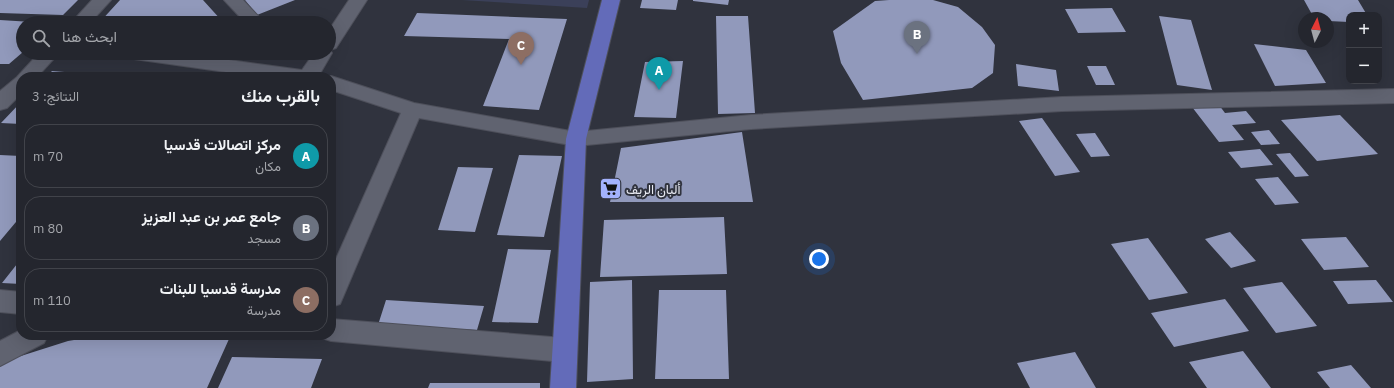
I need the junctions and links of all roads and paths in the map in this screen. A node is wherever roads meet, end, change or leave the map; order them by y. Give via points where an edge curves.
1 (102, 0) edge
2 (233, 0) edge
3 (358, 0) edge
4 (611, 0) edge
5 (87, 16) edge
6 (249, 16) edge
7 (336, 33) edge
8 (43, 60) edge
9 (219, 60) edge
10 (319, 60) edge
11 (31, 72) edge
12 (282, 72) edge
13 (311, 72) edge
14 (336, 84) edge
15 (16, 87) edge
16 (1394, 96) edge
17 (0, 103) edge
18 (412, 110) junction
19 (576, 139) junction
20 (336, 285) edge
21 (0, 301) edge
22 (16, 303) edge
23 (336, 330) edge
24 (26, 340) edge
25 (564, 350) junction
26 (0, 354) edge
27 (563, 388) edge

1 - 5 street
2 - 6 street
3 - 7 street
4 - 19 main road
8 - 11 street
9 - 12 street
10 - 13 street
14 - 18 street
15 - 17 street
16 - 19 street via 1054,105 751,122
18 - 19 street
18 - 20 street
19 - 25 main road
21 - 22 street
23 - 25 street
24 - 26 street
25 - 27 main road

